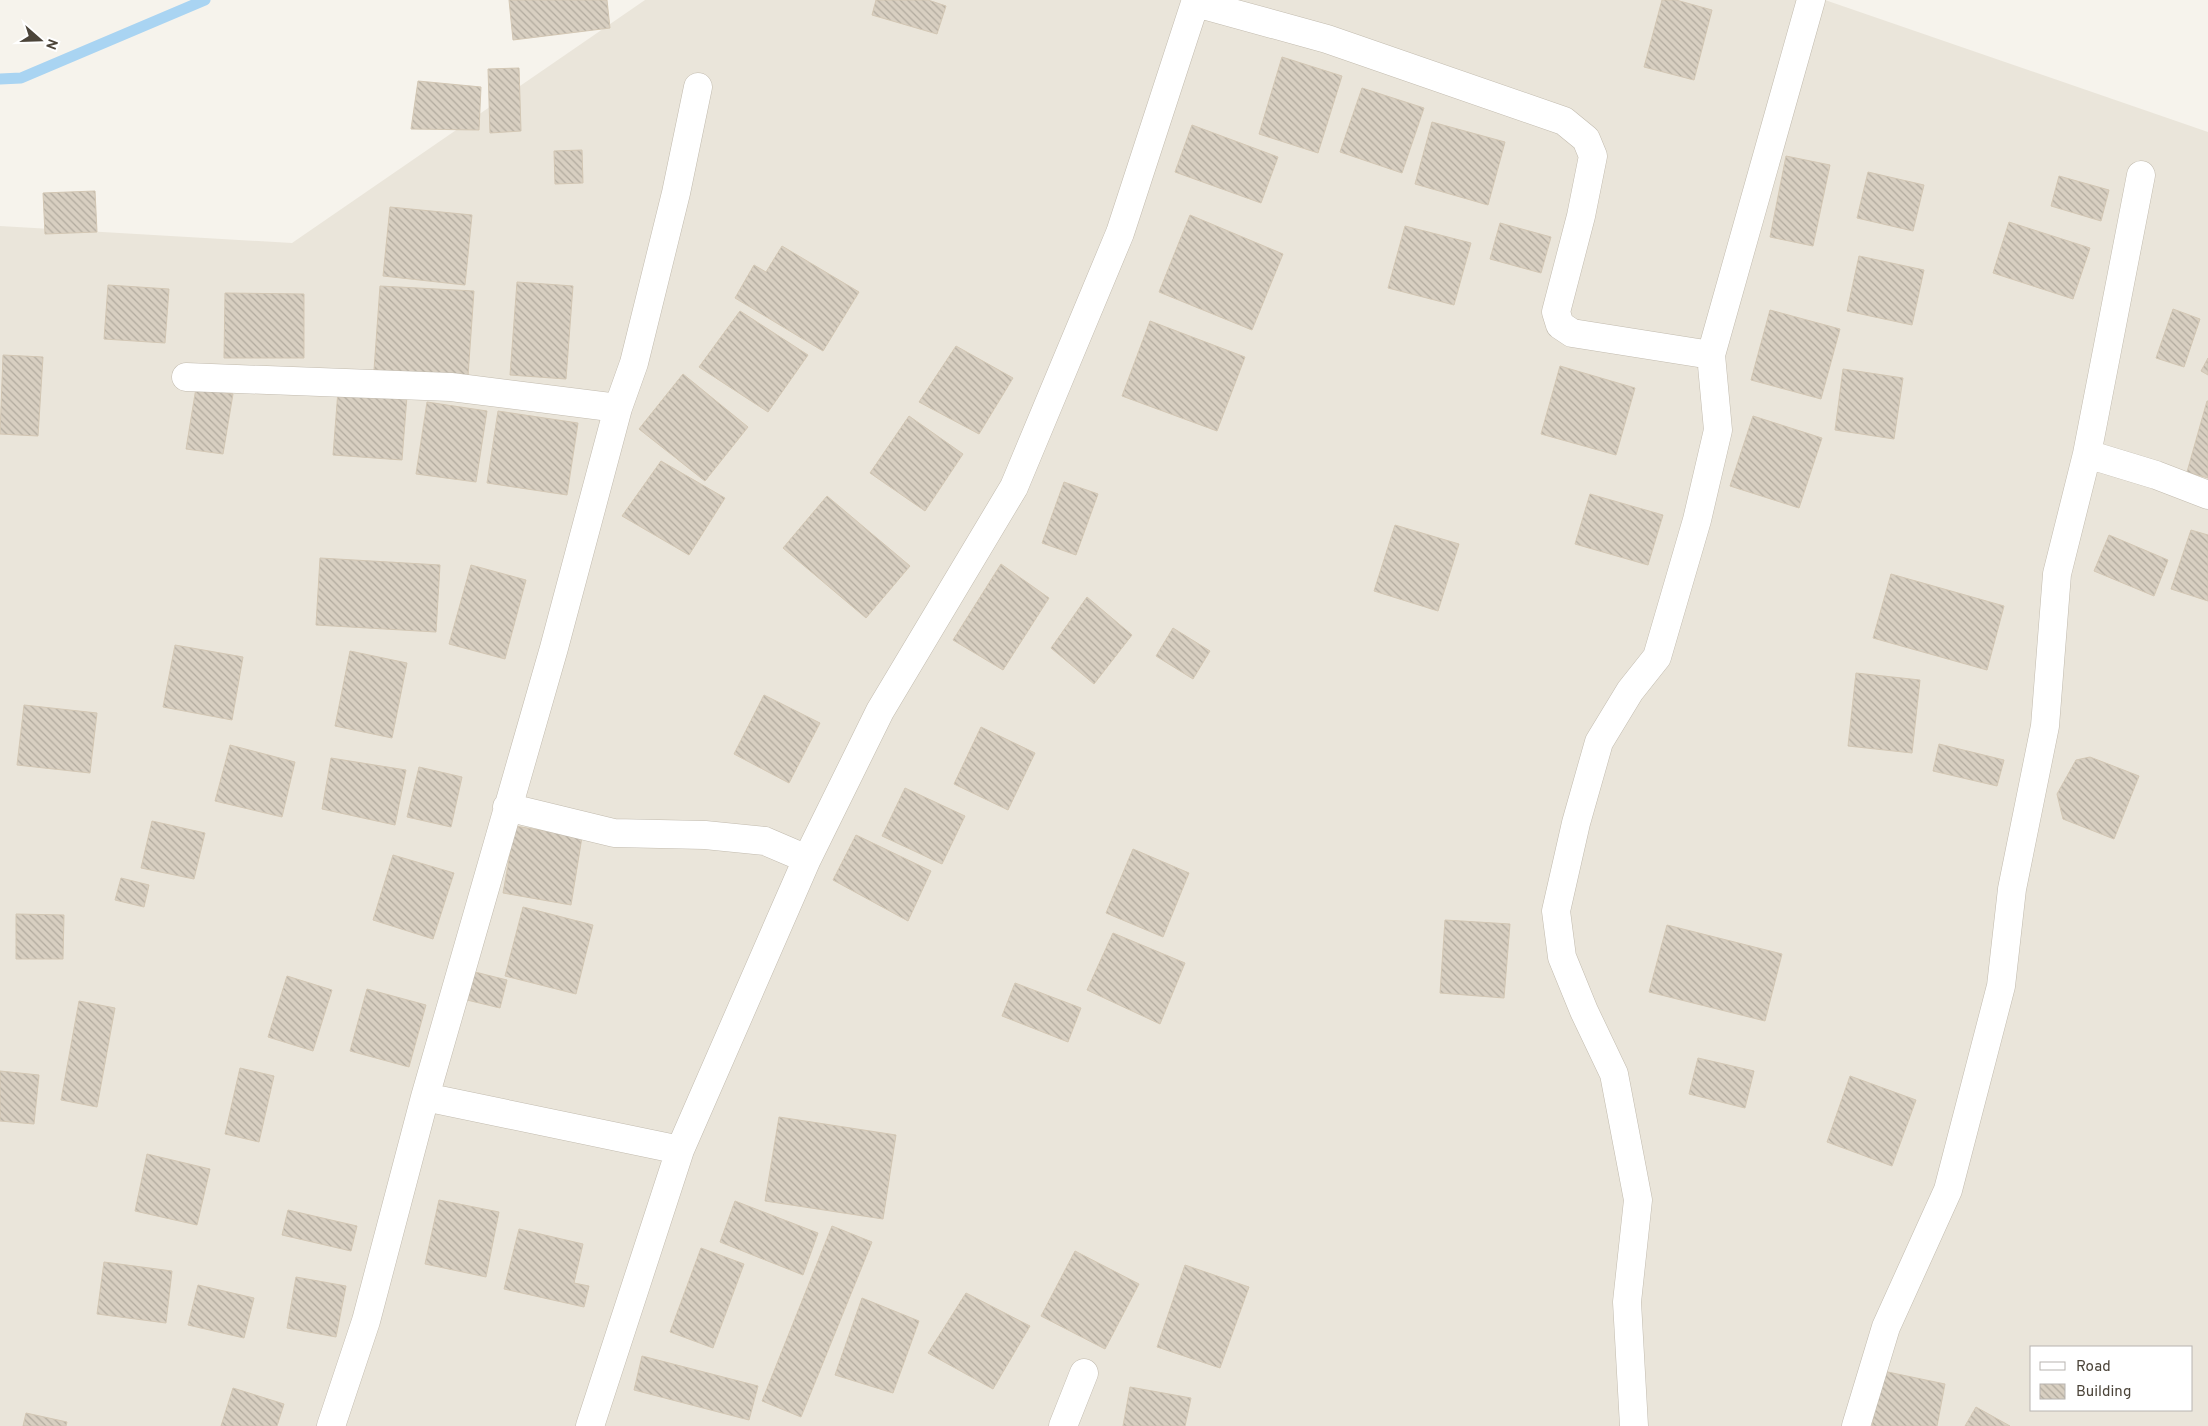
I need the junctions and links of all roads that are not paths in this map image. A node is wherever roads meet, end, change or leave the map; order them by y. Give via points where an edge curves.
1 (1811, 0) edge
2 (1196, 1) edge
3 (698, 87) dead end
4 (2140, 175) dead end
5 (1711, 355) junction
6 (186, 376) dead end
7 (618, 408) junction
8 (2087, 454) junction
9 (2208, 495) edge
10 (507, 807) junction
11 (807, 859) junction
12 (425, 1097) junction
13 (680, 1150) junction
14 (1084, 1373) dead end
15 (331, 1426) edge
16 (590, 1426) edge
17 (1064, 1426) edge
18 (1634, 1426) edge
19 (1856, 1426) edge

1 - 5 street
2 - 5 street via 1327,39 1564,121 1586,139 1593,156 1556,312 1560,325 1572,333
2 - 11 street via 1120,233 1014,487 880,710
3 - 7 street via 637,353
4 - 8 street
5 - 18 street via 1718,430 1697,520 1657,657 1630,691 1599,742 1556,911 1562,957 1614,1074 1638,1200 1627,1302
6 - 7 street via 451,387
7 - 10 street via 554,648
8 - 9 street
8 - 19 street via 2057,574 2045,726 2012,889 2001,986 1948,1190 1886,1327
10 - 11 street via 614,833 705,835 765,841
10 - 12 street
11 - 13 street
12 - 13 street
12 - 15 street via 366,1321
13 - 16 street
14 - 17 street

